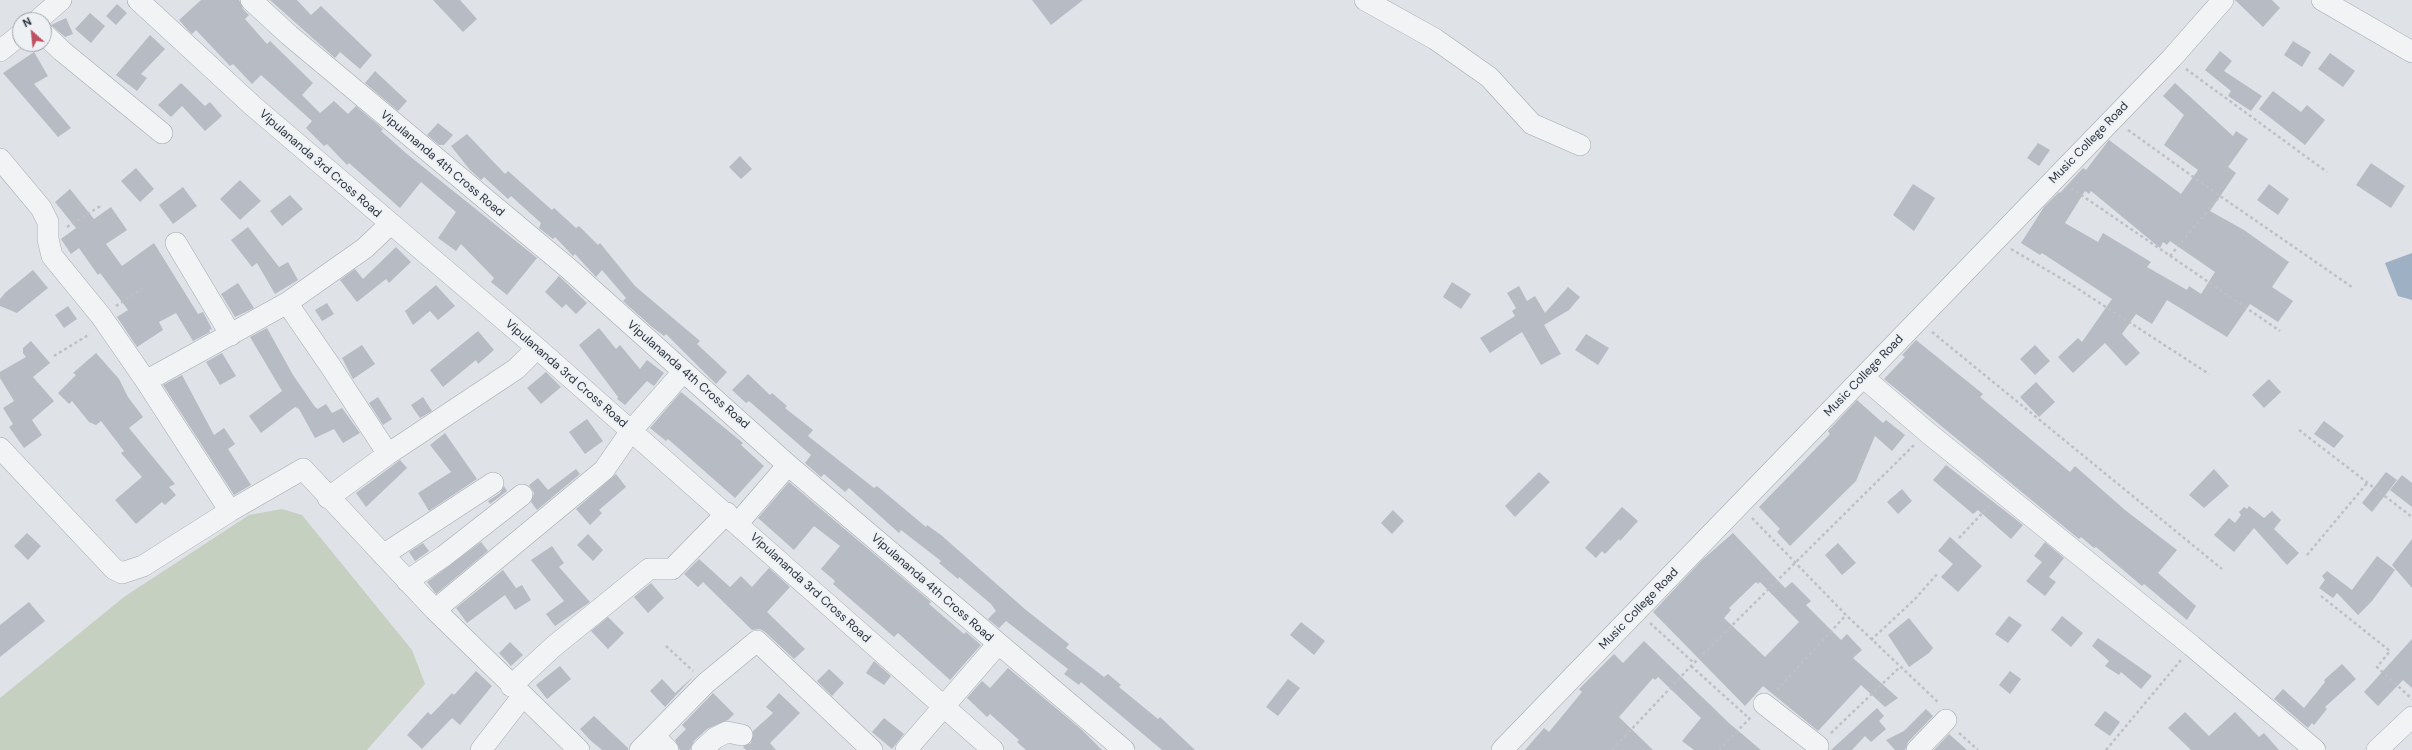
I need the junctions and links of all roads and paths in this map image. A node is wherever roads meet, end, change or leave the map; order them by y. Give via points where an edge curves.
1 (61, 0) edge
2 (138, 0) edge
3 (251, 0) edge
4 (1365, 0) edge
5 (2223, 0) edge
6 (2322, 0) edge
7 (47, 12) edge
8 (12, 41) edge
9 (52, 42) edge
10 (0, 51) edge
11 (2412, 52) edge
12 (2171, 58) junction
13 (2113, 118) junction
14 (162, 133) dead end
15 (1580, 145) dead end
16 (0, 159) edge
17 (2327, 172) dead end
18 (2055, 178) junction
19 (2220, 196) junction
20 (102, 205) dead end
21 (390, 224) junction
22 (48, 239) junction
23 (1995, 240) junction
24 (176, 243) dead end
25 (2170, 256) junction
26 (2352, 287) dead end
27 (143, 288) dead end
28 (287, 303) junction
29 (103, 320) junction
30 (1917, 321) junction
31 (2280, 330) dead end
32 (231, 335) junction
33 (537, 348) junction
34 (54, 356) dead end
35 (683, 372) junction
36 (2209, 374) dead end
37 (1863, 377) junction
38 (146, 381) junction
39 (2299, 430) dead end
40 (631, 431) junction
41 (1927, 432) junction
42 (0, 448) edge
43 (388, 454) junction
44 (788, 465) junction
45 (2368, 482) junction
46 (493, 483) dead end
47 (2002, 491) junction
48 (522, 495) dead end
49 (328, 498) junction
50 (1739, 505) junction
51 (230, 511) junction
52 (2412, 516) edge
53 (732, 518) junction
54 (1959, 538) dead end
55 (383, 555) junction
56 (2306, 555) dead end
57 (1796, 564) junction
58 (2222, 569) dead end
59 (1938, 573) dead end
60 (407, 581) junction
61 (2321, 596) dead end
62 (435, 610) junction
63 (1636, 611) junction
64 (1846, 615) junction
65 (1872, 640) junction
66 (998, 644) junction
67 (666, 646) dead end
68 (2192, 646) junction
69 (1694, 663) junction
70 (1690, 666) junction
71 (1900, 667) junction
72 (706, 684) junction
73 (517, 692) junction
74 (2412, 699) edge
75 (943, 707) junction
76 (1757, 711) junction
77 (2412, 717) edge
78 (1946, 720) junction
79 (742, 735) dead end
80 (654, 745) edge
81 (1818, 746) joint
82 (481, 750) edge
83 (579, 750) edge
84 (702, 750) edge
85 (872, 750) edge
86 (906, 750) edge
87 (993, 750) edge
88 (1124, 750) edge
89 (1502, 750) edge
90 (1612, 750) edge
91 (1719, 750) edge
92 (1917, 750) edge
93 (1978, 750) edge
94 (2106, 750) edge
95 (2315, 750) edge
96 (2377, 750) edge

1 - 7 street
2 - 21 street, Vipulananda 3rd Cross Road via 253,106
3 - 35 street, Vipulananda 4th Cross Road via 289,35 568,268
4 - 15 street via 1435,39 1489,77 1532,124
5 - 12 street, Music College Road
6 - 11 street
8 - 10 street
9 - 14 street
12 - 13 street, Music College Road
12 - 17 path
13 - 18 street, Music College Road
13 - 19 path
16 - 22 street via 41,208 48,222
18 - 23 street, Music College Road
18 - 25 path
19 - 25 path
19 - 26 path
20 - 22 path
21 - 28 street via 365,248
21 - 33 street, Vipulananda 3rd Cross Road
22 - 29 street via 52,256
23 - 30 street, Music College Road
23 - 36 path via 2069,283
24 - 32 street
25 - 31 path
27 - 29 path
28 - 32 street
28 - 43 street
29 - 34 path
29 - 38 street
30 - 37 street, Music College Road
30 - 58 path
32 - 38 street
33 - 40 street, Vipulananda 3rd Cross Road
33 - 43 street via 516,369
35 - 40 street
35 - 44 street, Vipulananda 4th Cross Road
37 - 41 street
37 - 50 street, Music College Road
38 - 51 street
39 - 45 path
40 - 53 street, Vipulananda 3rd Cross Road
40 - 62 street via 604,470
41 - 47 street
41 - 57 path
42 - 51 street via 114,569 122,573 143,566
43 - 49 street
44 - 53 street
44 - 66 street, Vipulananda 4th Cross Road
45 - 52 path
45 - 56 path
46 - 55 street
47 - 54 path
47 - 68 street
48 - 60 street via 444,556
49 - 51 street via 303,469
49 - 55 street
50 - 57 path
50 - 63 street, Music College Road
53 - 73 street via 672,569 649,569 553,647
53 - 75 street, Vipulananda 3rd Cross Road
55 - 60 street
57 - 64 path
57 - 69 path
59 - 65 path
60 - 62 street
61 - 74 path via 2390,651 2378,667
62 - 73 street
63 - 69 path
63 - 89 street, Music College Road
64 - 65 path
64 - 76 path
65 - 71 path
66 - 75 street
66 - 88 street, Vipulananda 4th Cross Road
67 - 72 path
68 - 94 path
68 - 95 street
69 - 70 path
70 - 76 path
70 - 90 path
71 - 78 path via 1940,704
71 - 81 path
72 - 80 street
72 - 85 street via 757,641
73 - 82 street
73 - 83 street
75 - 86 street
75 - 87 street, Vipulananda 3rd Cross Road
76 - 81 street
76 - 91 path
77 - 96 street
78 - 92 street
78 - 93 path
79 - 84 street via 727,732 715,738

